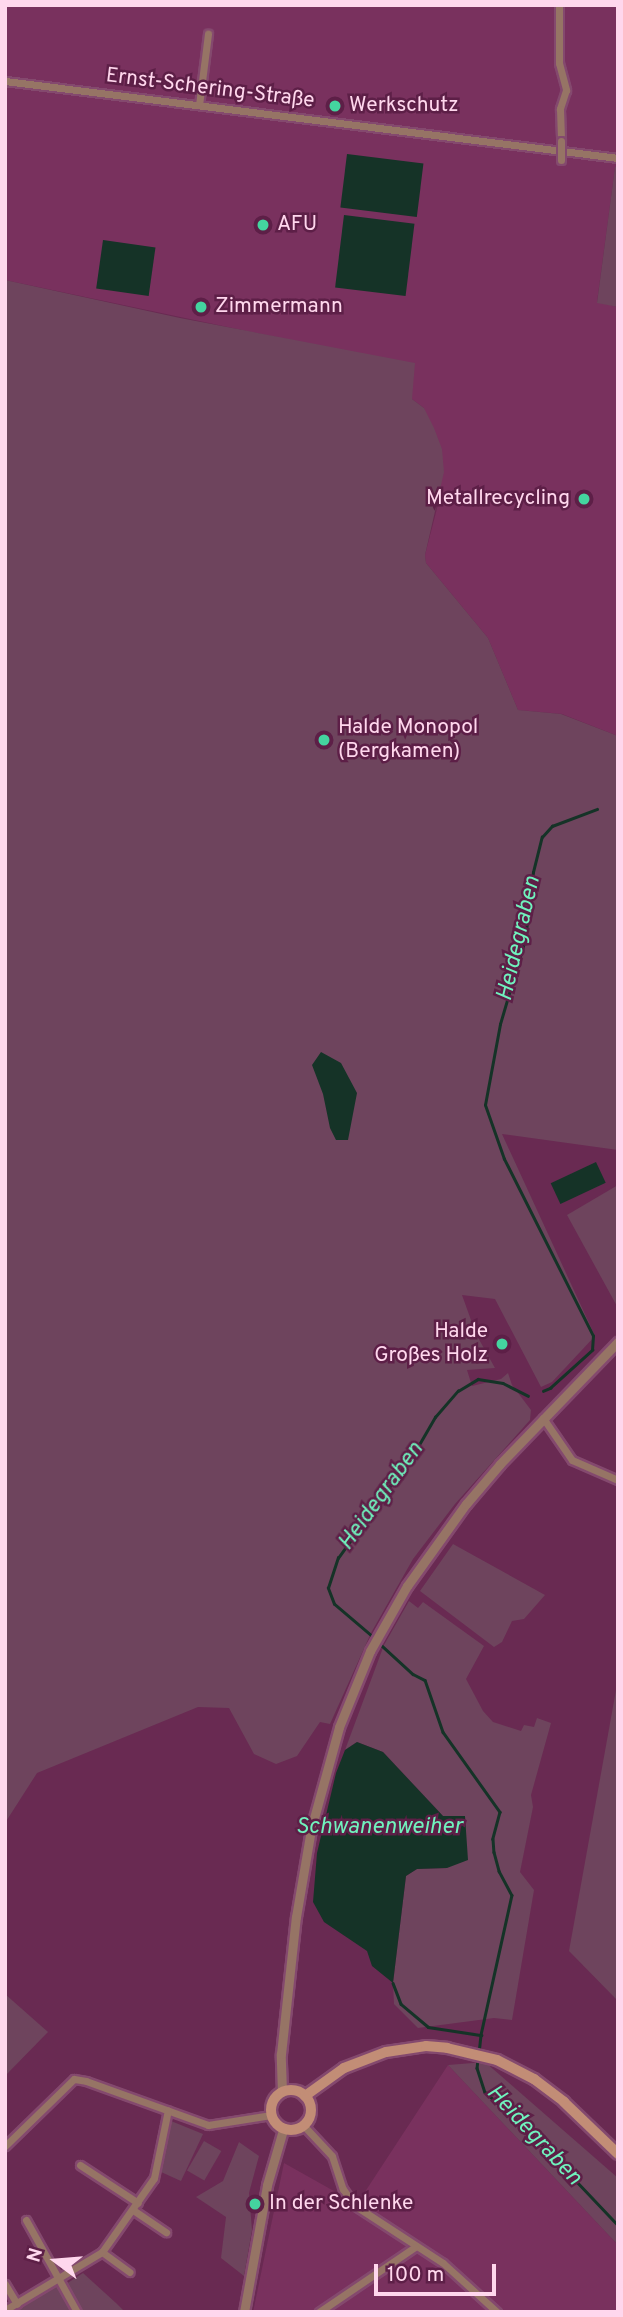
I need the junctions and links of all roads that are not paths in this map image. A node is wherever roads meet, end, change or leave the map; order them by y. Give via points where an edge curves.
1 (559, 5) edge
2 (208, 33) dead end
3 (5, 81) edge
4 (199, 105) junction
5 (618, 158) edge
6 (561, 164) dead end
7 (618, 1342) edge
8 (543, 1418) junction
9 (618, 1480) edge
10 (282, 2092) junction
11 (305, 2096) junction
12 (168, 2110) junction
13 (271, 2115) junction
14 (304, 2126) junction
15 (283, 2130) junction
16 (5, 2146) edge
17 (618, 2154) edge
18 (80, 2165) dead end
19 (136, 2206) junction
20 (26, 2220) dead end
21 (166, 2232) dead end
22 (415, 2247) junction
23 (102, 2252) junction
24 (130, 2272) dead end
25 (60, 2280) junction
26 (5, 2284) edge
27 (17, 2304) junction
28 (5, 2310) edge
29 (77, 2312) edge
30 (244, 2312) edge
31 (319, 2312) edge
32 (497, 2312) edge

1 - 6 street, bridge via 559,63 566,90 560,109
2 - 4 street
3 - 4 street, Ernst-Schering-Straße
4 - 5 street, Ernst-Schering-Straße
7 - 8 street
8 - 9 street via 572,1460
8 - 10 street via 436,1543 373,1645 339,1727 311,1829 296,1917 281,2054
10 - 11 main road via 294,2090
10 - 13 main road via 272,2101
11 - 14 main road via 311,2114
11 - 17 main road via 344,2068 386,2052 426,2046 468,2052 497,2060 534,2079
12 - 13 street via 208,2125
12 - 16 street via 74,2080
12 - 19 street via 157,2170
13 - 15 main road
14 - 15 main road
14 - 22 street via 332,2156 354,2205
15 - 30 street via 267,2185
18 - 19 street
19 - 21 street
19 - 23 street
20 - 25 street
22 - 31 street
22 - 32 street via 443,2263
23 - 24 street
23 - 25 street
25 - 27 street
25 - 29 street
26 - 27 street
27 - 28 street

